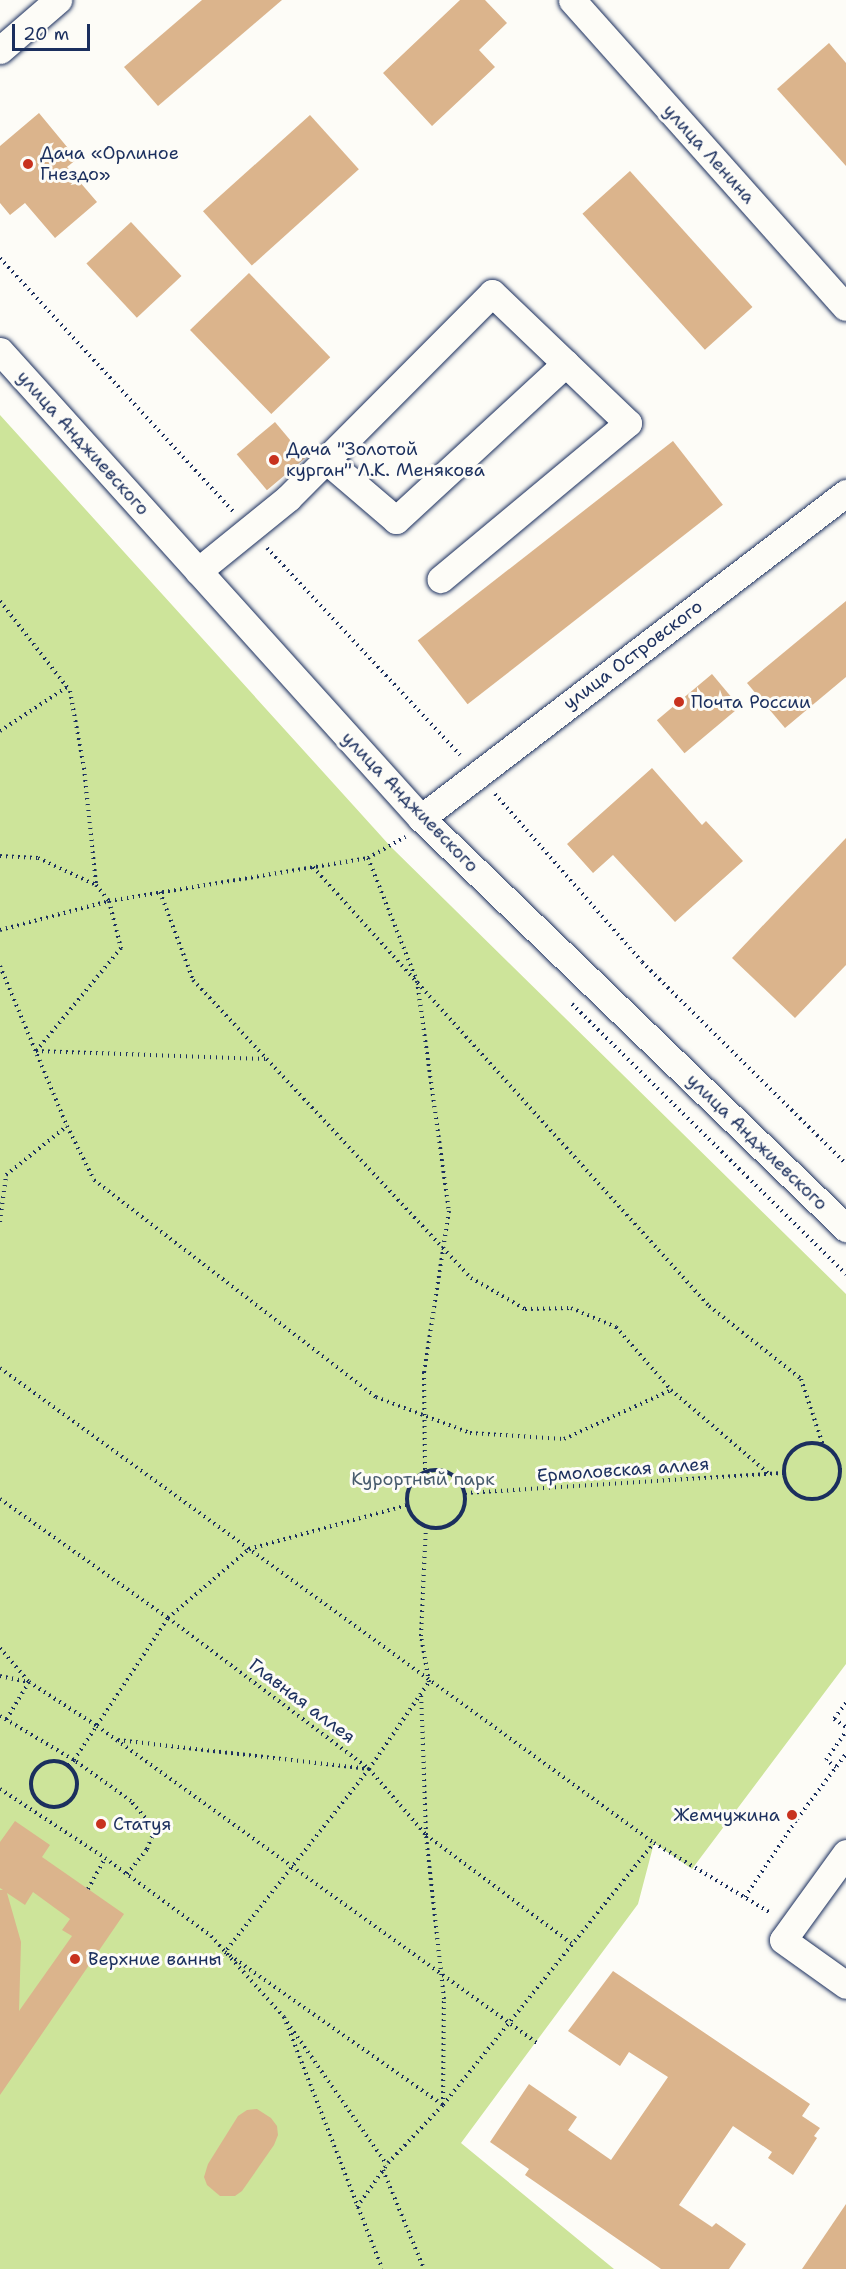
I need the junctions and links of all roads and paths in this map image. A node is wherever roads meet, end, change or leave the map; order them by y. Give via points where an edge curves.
1 (58, 0) edge
2 (572, 0) edge
3 (0, 50) edge
4 (0, 258) edge
5 (846, 307) edge
6 (0, 351) edge
7 (566, 363) junction
8 (326, 460) junction
9 (846, 493) edge
10 (249, 529) junction
11 (198, 571) junction
12 (441, 579) dead end
13 (0, 601) edge
14 (67, 687) junction
15 (0, 731) edge
16 (478, 774) junction
17 (421, 818) junction
18 (0, 856) edge
19 (368, 858) junction
20 (313, 867) junction
21 (96, 885) junction
22 (160, 892) junction
23 (109, 901) junction
24 (0, 930) edge
25 (0, 966) edge
26 (417, 981) junction
27 (36, 1051) junction
28 (268, 1059) junction
29 (67, 1126) junction
30 (846, 1164) edge
31 (0, 1222) edge
32 (846, 1228) edge
33 (444, 1248) junction
34 (0, 1368) edge
35 (671, 1390) junction
36 (424, 1416) junction
37 (823, 1445) junction
38 (846, 1467) edge
39 (840, 1468) junction
40 (425, 1472) junction
41 (783, 1473) junction
42 (769, 1474) junction
43 (465, 1493) junction
44 (0, 1499) edge
45 (408, 1505) junction
46 (426, 1527) junction
47 (249, 1549) junction
48 (168, 1618) junction
49 (0, 1648) edge
50 (0, 1676) edge
51 (29, 1682) junction
52 (429, 1682) junction
53 (421, 1694) junction
54 (846, 1703) edge
55 (0, 1716) edge
56 (6, 1720) junction
57 (97, 1726) junction
58 (846, 1729) edge
59 (117, 1740) junction
60 (846, 1754) edge
61 (74, 1760) junction
62 (68, 1767) junction
63 (836, 1767) junction
64 (369, 1769) junction
65 (0, 1789) edge
66 (40, 1803) junction
67 (35, 1810) junction
68 (426, 1835) junction
69 (654, 1843) junction
70 (846, 1853) edge
71 (105, 1857) junction
72 (293, 1867) junction
73 (127, 1874) junction
74 (88, 1889) dead end
75 (571, 1942) junction
76 (225, 1952) junction
77 (441, 1973) junction
78 (846, 1985) edge
79 (284, 2018) junction
80 (510, 2021) junction
81 (537, 2043) dead end
82 (443, 2105) junction
83 (388, 2163) junction
84 (357, 2208) junction
85 (382, 2269) edge
86 (424, 2269) edge

1 - 3 street
2 - 5 street, улица Ленина
4 - 10 path
6 - 11 street, улица Анджиевского
7 - 8 street via 396,520
7 - 8 street via 492,293
7 - 12 street via 628,423
8 - 10 street
9 - 16 street, улица Островского
10 - 11 street
10 - 16 path
11 - 17 street, улица Анджиевского
13 - 14 path
14 - 15 path
14 - 21 path via 84,768
16 - 17 street, улица Островского
16 - 30 path via 642,963
17 - 19 path via 404,838
17 - 32 street, улица Анджиевского
18 - 21 path via 38,858
19 - 20 path
19 - 26 path
20 - 22 path
20 - 26 path
21 - 23 path
22 - 23 path
22 - 28 path via 192,980
23 - 24 path
23 - 27 path via 121,948
25 - 27 path
26 - 33 path via 449,1211
26 - 37 path via 709,1306 801,1379
27 - 28 path
27 - 29 path
28 - 33 path
29 - 31 path via 6,1175
29 - 36 path via 94,1180 376,1397
33 - 35 path via 471,1278 525,1309 571,1308 616,1327
33 - 36 path via 424,1372
34 - 47 path
35 - 36 path via 564,1439 470,1433
35 - 42 path
36 - 40 path
37 - 39 path
37 - 41 path via 795,1448 784,1463
38 - 39 path
39 - 41 path via 834,1489 814,1500 793,1493
40 - 43 path via 438,1469 450,1473 460,1481
40 - 45 path via 410,1485
41 - 42 path, Ермоловская аллея
42 - 43 path, Ермоловская аллея
43 - 46 path via 465,1504 455,1522
44 - 48 path, Главная аллея
45 - 46 path via 414,1518
45 - 47 path
46 - 52 path via 421,1636
47 - 48 path
47 - 52 path
48 - 57 path
48 - 64 path, Главная аллея
49 - 51 path
50 - 51 path
51 - 56 path
51 - 57 path
52 - 53 path
52 - 69 path
53 - 64 path
53 - 68 path
54 - 58 path via 834,1719
55 - 56 path
56 - 61 path
57 - 59 path
57 - 61 path
58 - 63 path via 826,1760
59 - 64 path
59 - 72 path
60 - 63 path
61 - 62 path
61 - 73 path via 130,1802 149,1822 153,1834 147,1849
62 - 66 path via 77,1781 72,1799 58,1808
62 - 66 path via 52,1761 34,1772 31,1790
63 - 69 path via 745,1897
64 - 68 path, Главная аллея
64 - 72 path
65 - 67 path
66 - 67 path
67 - 71 path
68 - 75 path, Главная аллея
68 - 77 path
69 - 75 path
70 - 78 street via 783,1940
71 - 73 path
71 - 74 path
72 - 76 path
72 - 77 path
73 - 76 path via 211,1936
75 - 80 path
76 - 79 path
76 - 82 path
77 - 80 path
77 - 82 path
79 - 83 path
79 - 84 path
80 - 81 path
80 - 82 path
82 - 83 path
83 - 84 path
83 - 86 path via 382,2171
84 - 85 path

